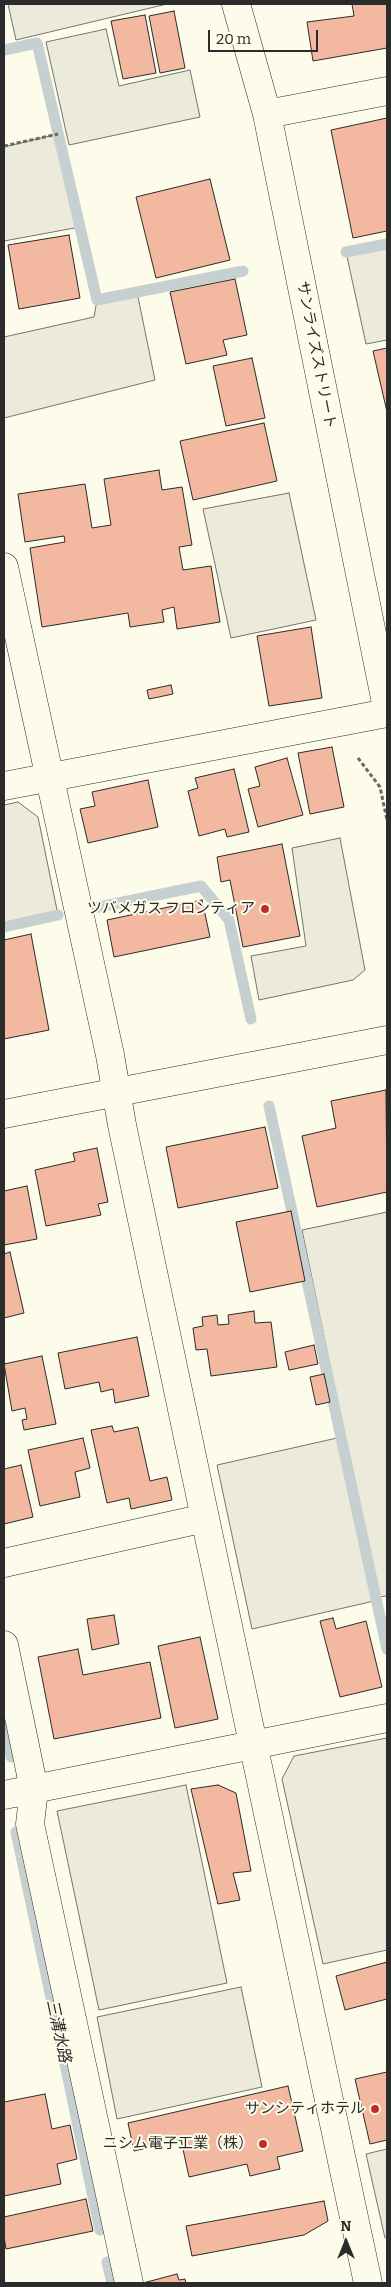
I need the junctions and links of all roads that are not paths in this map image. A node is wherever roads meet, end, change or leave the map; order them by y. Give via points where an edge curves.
1 (236, 4) edge
2 (387, 91) edge
3 (267, 114) junction
4 (4, 567) edge
5 (387, 708) edge
6 (387, 712) edge
7 (49, 777) junction
8 (4, 786) edge
9 (387, 1040) edge
10 (116, 1092) junction
11 (4, 1114) edge
12 (205, 1518) junction
13 (4, 1563) edge
14 (4, 1645) edge
15 (387, 1718) edge
16 (253, 1744) junction
17 (34, 1789) junction
18 (4, 1795) edge
19 (129, 2283) edge
20 (368, 2283) edge

1 - 3 street, サンライズストリート
2 - 3 street
3 - 5 street, サンライズストリート
4 - 7 street
6 - 7 street
7 - 8 street
7 - 10 street
9 - 10 street
10 - 11 street
10 - 12 street
12 - 13 street
12 - 16 street
14 - 17 street
15 - 16 street
16 - 17 street
16 - 20 street
17 - 18 street
17 - 19 street via 30,1824

